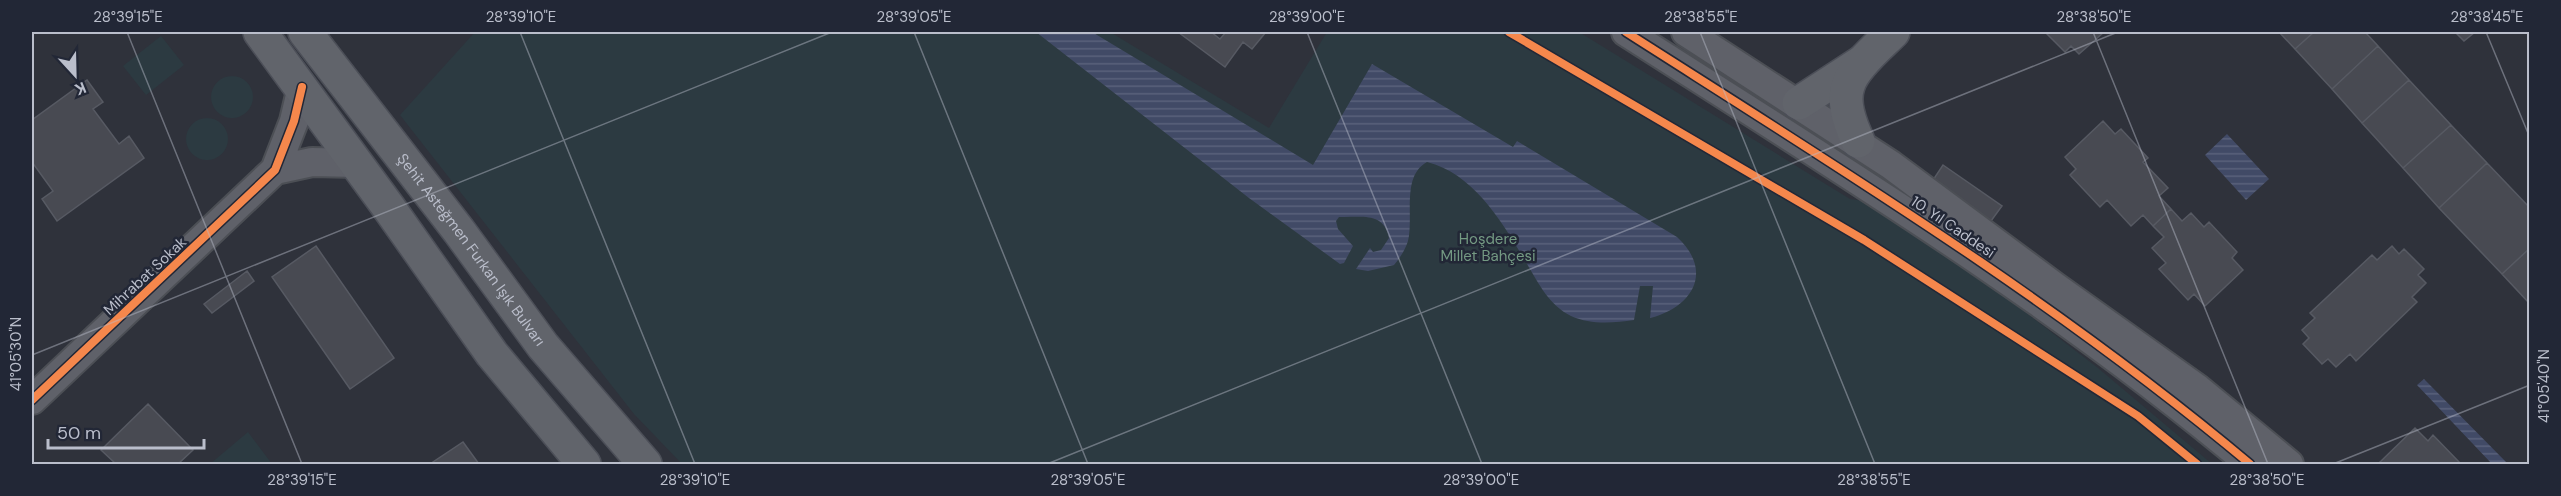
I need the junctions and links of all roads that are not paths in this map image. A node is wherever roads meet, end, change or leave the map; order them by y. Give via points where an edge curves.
1 (260, 32) edge
2 (305, 32) edge
3 (1626, 32) edge
4 (1686, 32) edge
5 (1893, 32) edge
6 (1864, 61) junction
7 (351, 92) junction
8 (310, 100) junction
9 (1799, 103) junction
10 (1858, 141) junction
11 (357, 163) junction
12 (276, 170) junction
13 (32, 400) edge
14 (584, 465) edge
15 (645, 465) edge
16 (2250, 465) edge
17 (2289, 465) edge

1 - 8 main road
2 - 7 main road, Şehit Asteğmen Furkan Işık Bulvarı
3 - 16 street, 10. Yıl Caddesi via 1935,229 2098,345
4 - 9 street, 10. Yıl Caddesi
5 - 6 main road
6 - 9 main road
6 - 10 main road via 1847,86 1848,118
7 - 8 main road
7 - 15 main road, Şehit Asteğmen Furkan Işık Bulvarı via 543,346
8 - 11 main road
8 - 12 street via 294,121
9 - 10 street, 10. Yıl Caddesi
10 - 17 street, 10. Yıl Caddesi via 2198,389
11 - 12 street via 312,162
11 - 14 main road via 492,354
12 - 13 street, Mihrabat Sokak

